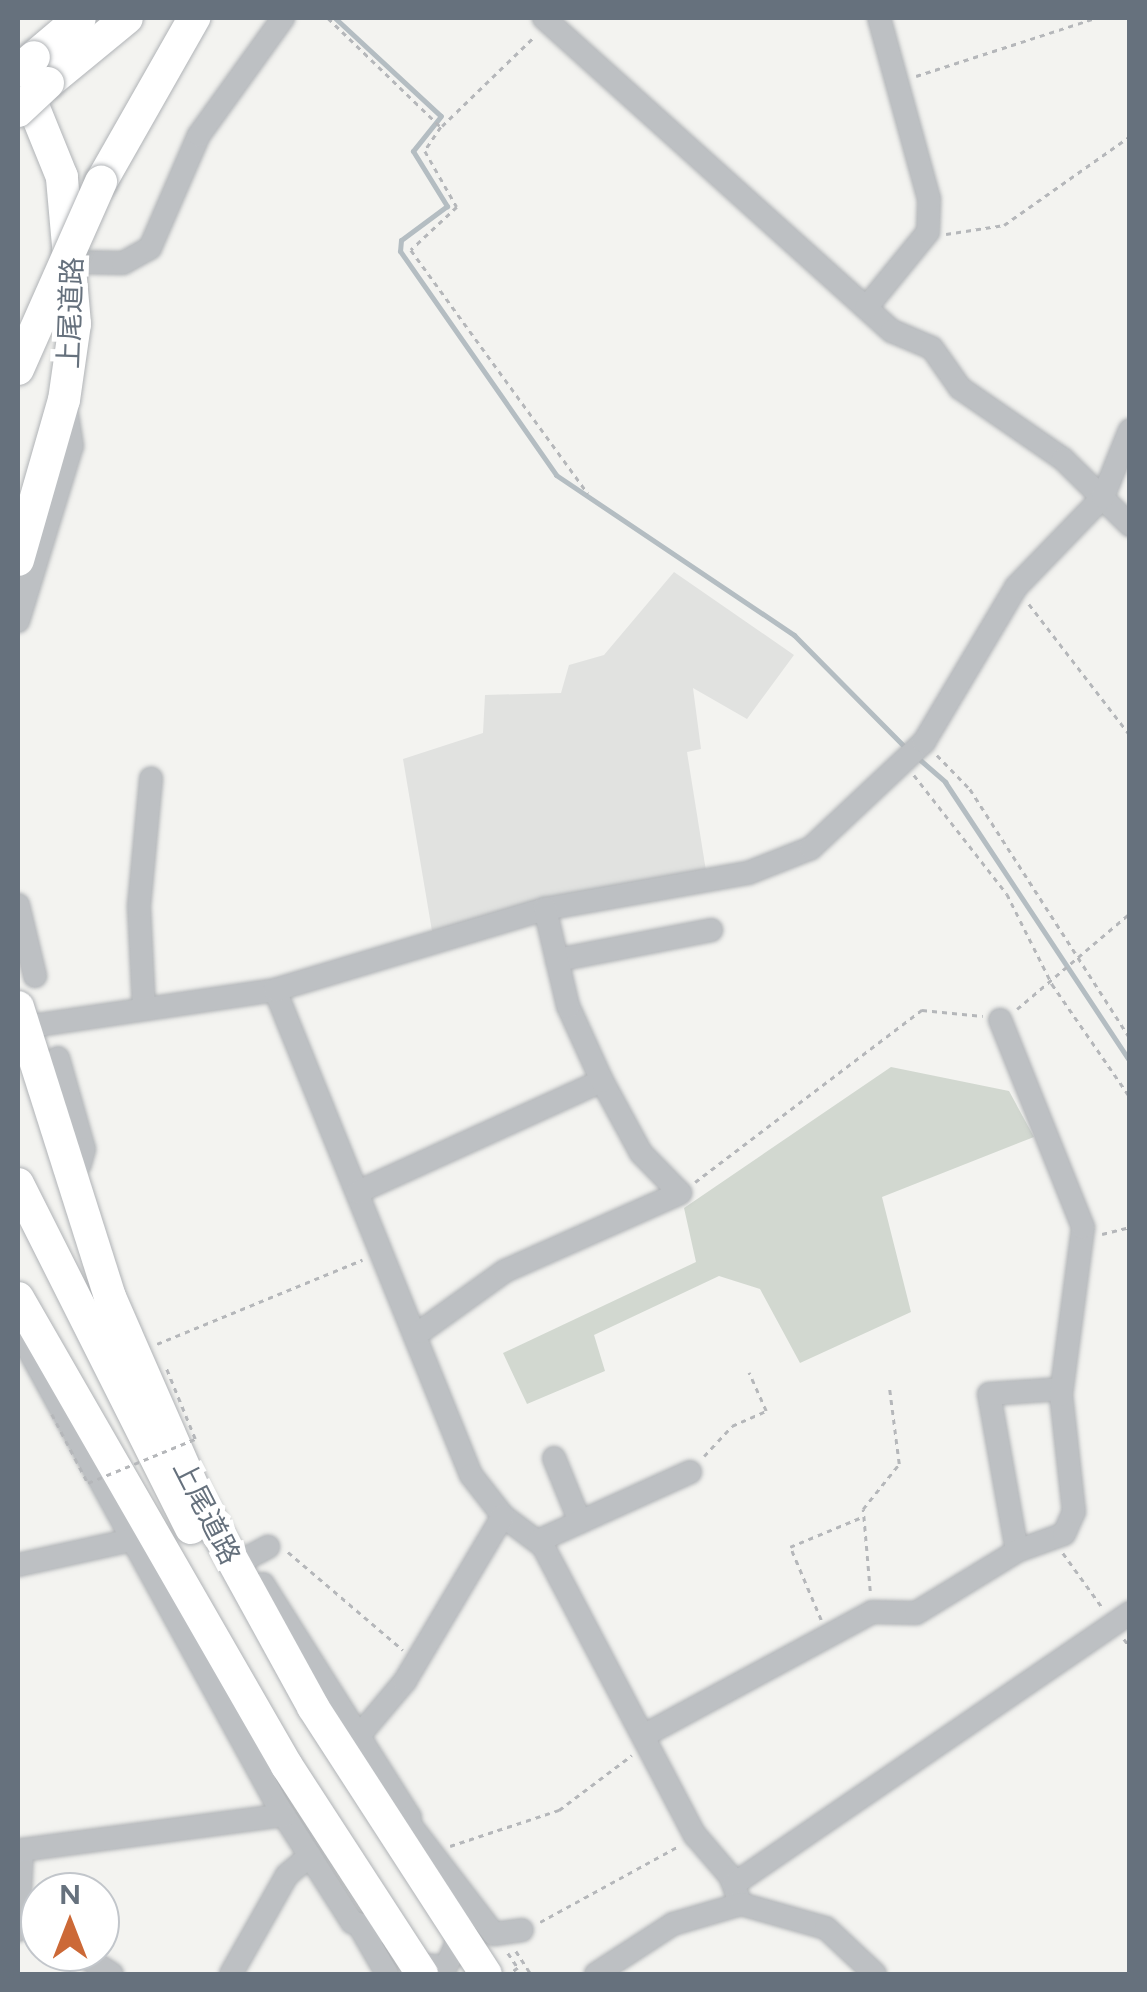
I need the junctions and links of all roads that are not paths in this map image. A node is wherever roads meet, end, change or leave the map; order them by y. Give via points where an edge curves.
1 (80, 18) edge
2 (127, 18) edge
3 (194, 18) edge
4 (283, 18) edge
5 (878, 18) edge
6 (550, 19) edge
7 (29, 70) edge
8 (18, 111) edge
9 (74, 262) junction
10 (866, 308) junction
11 (18, 370) edge
12 (64, 400) junction
13 (1130, 430) edge
14 (1103, 497) junction
15 (1130, 525) edge
16 (18, 560) edge
17 (18, 621) edge
18 (151, 779) dead end
19 (18, 904) edge
20 (544, 909) junction
21 (711, 930) dead end
22 (557, 960) junction
23 (34, 976) dead end
24 (275, 990) junction
25 (144, 1009) junction
26 (19, 1020) edge
27 (1000, 1020) road end
28 (58, 1058) dead end
29 (602, 1082) junction
30 (71, 1157) junction
31 (18, 1184) edge
32 (358, 1192) junction
33 (18, 1220) edge
34 (18, 1298) edge
35 (18, 1329) edge
36 (420, 1332) junction
37 (1061, 1389) junction
38 (554, 1458) dead end
39 (690, 1472) road end
40 (503, 1516) junction
41 (580, 1522) junction
42 (131, 1540) junction
43 (538, 1541) junction
44 (268, 1546) road end
45 (1017, 1551) junction
46 (246, 1558) junction
47 (18, 1565) edge
48 (1122, 1618) edge
49 (357, 1738) junction
50 (645, 1739) junction
51 (287, 1766) junction
52 (363, 1788) junction
53 (284, 1814) junction
54 (418, 1846) junction
55 (310, 1856) junction
56 (737, 1894) junction
57 (360, 1926) junction
58 (18, 1930) edge
59 (522, 1930) road end
60 (396, 1935) junction
61 (460, 1936) junction
62 (408, 1971) edge
63 (502, 1971) edge
64 (231, 1974) edge
65 (596, 1974) edge
66 (876, 1974) edge

1 - 7 highway
2 - 7 highway
3 - 11 highway, bridge via 102,182
4 - 9 street via 199,136 150,248 123,263
5 - 10 street via 930,199 925,237
6 - 10 street
7 - 8 highway, bridge
7 - 9 highway, 上尾道路 via 62,177
9 - 12 highway, 上尾道路
10 - 14 street via 892,332 932,348 960,388
12 - 16 highway, 上尾道路
12 - 17 street via 72,446
13 - 14 street
14 - 15 street
14 - 20 street via 1016,587 906,766 812,848 748,873
18 - 25 street via 139,906
19 - 23 street
20 - 22 street
20 - 24 street
21 - 22 street
22 - 29 street
24 - 25 street
24 - 32 street via 312,1100
25 - 26 street
26 - 30 highway, 上尾道路
27 - 37 street via 1082,1240
28 - 30 street via 84,1149
29 - 32 street
29 - 36 street via 641,1153 680,1193 505,1271
30 - 46 street via 145,1349
30 - 52 highway, 上尾道路 via 110,1297 194,1492
31 - 52 highway via 163,1481
32 - 36 street
33 - 51 highway
34 - 51 highway, 上尾道路
35 - 42 street
36 - 40 street via 471,1475
37 - 45 street via 1074,1512 1054,1540
37 - 45 street via 989,1394
38 - 41 street
39 - 41 street
40 - 43 street
40 - 49 street via 415,1661
41 - 43 street
42 - 47 street
42 - 53 street
43 - 50 street
44 - 46 street
45 - 50 street via 916,1613 872,1612
46 - 49 street
48 - 56 street
49 - 54 street
50 - 56 street via 695,1835
51 - 60 highway, 上尾道路
52 - 54 highway, 上尾道路
53 - 55 street
53 - 58 street via 22,1850
54 - 59 street via 494,1934
54 - 61 highway, 上尾道路
55 - 57 street
55 - 64 street via 270,1900
56 - 65 street via 673,1924
56 - 66 street via 826,1928
57 - 60 street
57 - 62 street
60 - 62 highway, 上尾道路
61 - 62 street via 446,1967
61 - 63 highway, 上尾道路

